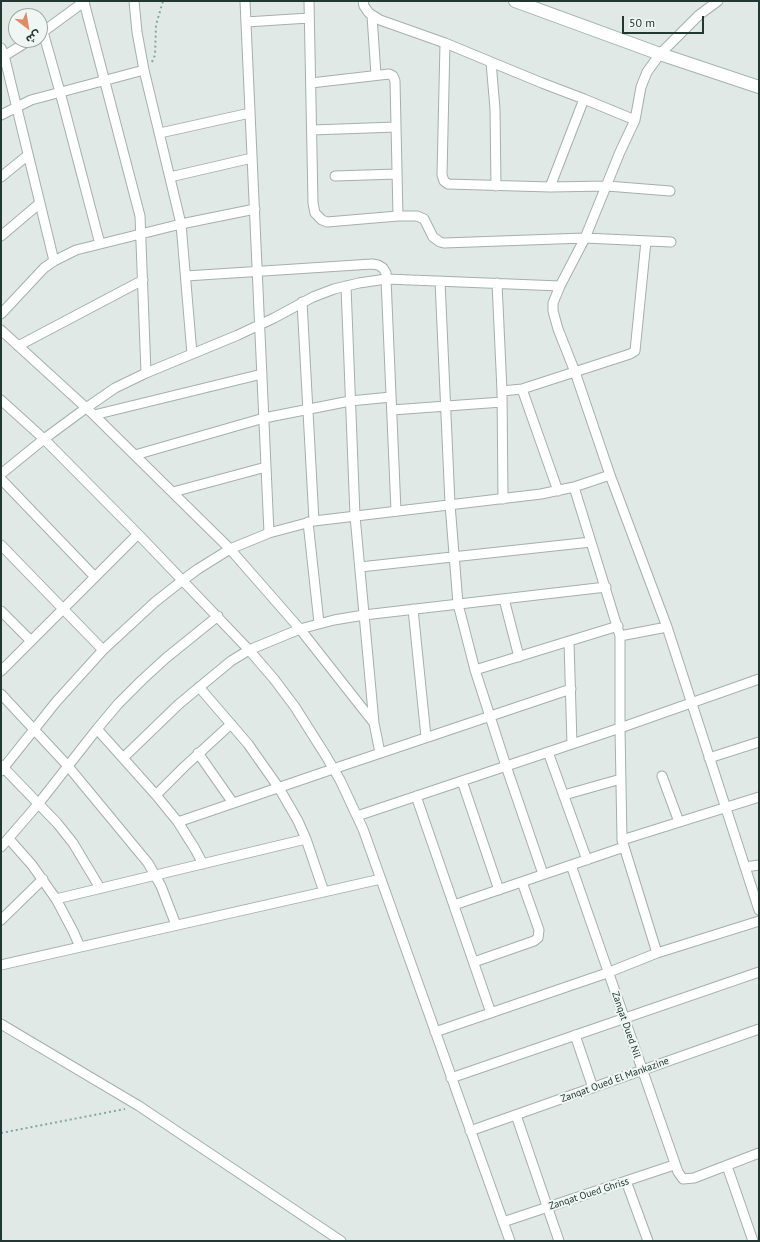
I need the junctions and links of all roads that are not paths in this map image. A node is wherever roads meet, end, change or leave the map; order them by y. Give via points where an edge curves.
1 (85, 1) edge
2 (134, 1) edge
3 (245, 1) edge
4 (309, 1) edge
5 (363, 1) edge
6 (515, 1) edge
7 (718, 1) edge
8 (372, 16) junction
9 (309, 18) junction
10 (246, 22) junction
11 (48, 28) edge
12 (445, 43) junction
13 (14, 48) edge
14 (46, 48) edge
15 (2, 54) edge
16 (660, 54) junction
17 (491, 62) junction
18 (144, 70) junction
19 (376, 76) junction
20 (106, 80) junction
21 (311, 83) junction
22 (759, 87) edge
23 (60, 92) junction
24 (584, 99) junction
25 (16, 106) junction
26 (250, 113) junction
27 (1, 115) edge
28 (635, 120) junction
29 (396, 127) junction
30 (312, 130) junction
31 (160, 133) junction
32 (28, 155) junction
33 (252, 158) junction
34 (397, 174) junction
35 (335, 176) dead end
36 (1, 177) edge
37 (170, 177) junction
38 (496, 186) junction
39 (607, 186) junction
40 (550, 187) junction
41 (670, 191) dead end
42 (40, 203) junction
43 (255, 209) junction
44 (398, 216) junction
45 (181, 224) junction
46 (142, 233) junction
47 (1, 236) edge
48 (585, 238) junction
49 (646, 241) junction
50 (671, 242) dead end
51 (100, 244) junction
52 (54, 261) junction
53 (258, 271) junction
54 (186, 276) junction
55 (386, 279) junction
56 (143, 280) junction
57 (440, 281) junction
58 (497, 283) junction
59 (346, 286) junction
60 (560, 286) junction
61 (302, 302) junction
62 (1, 314) edge
63 (260, 324) junction
64 (1, 330) edge
65 (18, 346) junction
66 (192, 354) junction
67 (576, 372) junction
68 (146, 373) junction
69 (262, 374) junction
70 (522, 389) junction
71 (502, 391) junction
72 (391, 397) junction
73 (1, 400) edge
74 (350, 401) junction
75 (502, 402) junction
76 (446, 406) junction
77 (86, 408) junction
78 (308, 409) junction
79 (392, 410) junction
80 (94, 415) junction
81 (264, 418) junction
82 (44, 439) junction
83 (135, 455) junction
84 (266, 467) junction
85 (1, 474) edge
86 (610, 474) junction
87 (1, 479) edge
88 (574, 487) junction
89 (558, 491) junction
90 (173, 492) junction
91 (503, 499) junction
92 (450, 504) junction
93 (396, 511) junction
94 (354, 516) junction
95 (311, 521) junction
96 (269, 533) junction
97 (138, 534) junction
98 (592, 542) junction
99 (1, 545) edge
100 (230, 549) junction
101 (454, 557) junction
102 (360, 567) junction
103 (95, 577) junction
104 (183, 580) junction
105 (606, 587) junction
106 (504, 599) junction
107 (458, 604) junction
108 (63, 609) junction
109 (413, 609) junction
110 (1, 611) edge
111 (364, 614) junction
112 (218, 616) junction
113 (319, 623) junction
114 (618, 626) junction
115 (667, 627) junction
116 (300, 629) junction
117 (620, 636) junction
118 (31, 641) junction
119 (569, 642) junction
120 (103, 650) junction
121 (249, 650) junction
122 (519, 657) junction
123 (475, 670) junction
124 (1, 671) edge
125 (759, 679) edge
126 (199, 687) junction
127 (571, 689) junction
128 (1, 694) edge
129 (692, 703) junction
130 (490, 716) junction
131 (374, 723) junction
132 (231, 724) junction
133 (620, 728) junction
134 (34, 729) junction
135 (97, 729) junction
136 (426, 737) junction
137 (759, 742) edge
138 (572, 744) junction
139 (548, 752) junction
140 (198, 753) junction
141 (380, 753) junction
142 (123, 758) junction
143 (710, 758) junction
144 (67, 765) junction
145 (506, 766) junction
146 (2, 767) edge
147 (333, 768) junction
148 (662, 776) dead end
149 (621, 779) junction
150 (462, 781) junction
151 (279, 788) junction
152 (156, 795) junction
153 (564, 795) junction
154 (416, 796) junction
155 (759, 797) edge
156 (39, 803) junction
157 (233, 803) junction
158 (725, 807) junction
159 (357, 816) junction
160 (178, 822) junction
161 (679, 822) junction
162 (9, 839) junction
163 (306, 839) junction
164 (623, 843) junction
165 (1, 847) edge
166 (587, 860) junction
167 (202, 864) junction
168 (571, 865) junction
169 (759, 865) edge
170 (745, 867) junction
171 (543, 874) junction
172 (155, 875) junction
173 (43, 878) junction
174 (381, 878) junction
175 (522, 882) junction
176 (100, 888) junction
177 (499, 890) junction
178 (324, 892) junction
179 (56, 899) junction
180 (454, 905) junction
181 (759, 910) edge
182 (1, 920) edge
183 (759, 921) edge
184 (176, 925) junction
185 (80, 947) junction
186 (657, 953) junction
187 (474, 962) junction
188 (1, 965) edge
189 (759, 972) edge
190 (607, 973) junction
191 (491, 1013) junction
192 (623, 1019) junction
193 (1, 1024) edge
194 (759, 1029) edge
195 (435, 1032) junction
196 (575, 1035) junction
197 (642, 1071) junction
198 (451, 1078) junction
199 (593, 1088) junction
200 (516, 1115) junction
201 (470, 1131) junction
202 (759, 1153) edge
203 (674, 1165) junction
204 (727, 1166) junction
205 (626, 1181) junction
206 (547, 1208) junction
207 (503, 1222) junction
208 (341, 1241) edge
209 (510, 1241) edge
210 (559, 1241) edge
211 (648, 1241) edge
212 (753, 1241) edge

1 - 11 street
1 - 20 street
2 - 18 street
3 - 10 street
4 - 9 street
5 - 8 street
6 - 16 street
7 - 16 street via 699,15
8 - 12 street
8 - 19 street
9 - 10 street
9 - 21 street
10 - 26 street
12 - 17 street
12 - 38 street via 442,175 444,181 448,184
13 - 15 street
14 - 23 street
15 - 25 street
16 - 22 street
16 - 28 street via 647,72
17 - 24 street
17 - 38 street via 495,109
18 - 20 street
18 - 31 street
19 - 21 street
19 - 29 street via 393,76
20 - 23 street
20 - 46 street via 139,210
21 - 30 street
23 - 25 street
23 - 51 street
24 - 28 street
24 - 40 street
25 - 27 street
25 - 32 street
26 - 31 street
26 - 33 street
28 - 39 street
29 - 30 street
29 - 34 street
30 - 44 street via 313,208 318,217 327,222
31 - 37 street
32 - 36 street
32 - 42 street
33 - 37 street
33 - 43 street
34 - 35 street
34 - 44 street
37 - 45 street
38 - 40 street
39 - 40 street
39 - 41 street
39 - 48 street
42 - 47 street
42 - 52 street
43 - 45 street
43 - 53 street
44 - 48 street via 417,216 424,219 434,237 444,243
45 - 46 street
45 - 54 street
46 - 51 street
46 - 56 street
48 - 49 street
48 - 60 street
49 - 50 street
49 - 67 street via 635,351
51 - 52 street via 76,250
52 - 62 street via 35,276
53 - 54 street
53 - 55 street via 372,264 383,268
53 - 63 street
54 - 66 street
55 - 57 street
55 - 59 street
55 - 72 street
56 - 65 street
56 - 68 street
57 - 58 street
57 - 76 street
58 - 60 street
58 - 71 street
59 - 61 street via 323,292
59 - 74 street
60 - 67 street via 553,311
61 - 63 street
61 - 78 street
63 - 66 street
63 - 69 street
64 - 65 street
65 - 77 street
66 - 68 street
67 - 70 street
67 - 86 street
68 - 77 street via 115,388
69 - 80 street
69 - 81 street
70 - 71 street
70 - 89 street
71 - 75 street
72 - 74 street
72 - 79 street
73 - 82 street
74 - 78 street
74 - 94 street
75 - 76 street
75 - 91 street
76 - 79 street
76 - 92 street
77 - 80 street
77 - 82 street
78 - 81 street
78 - 95 street
79 - 93 street
80 - 83 street
81 - 83 street
81 - 84 street
82 - 85 street
82 - 97 street
83 - 90 street
84 - 90 street
84 - 96 street
86 - 88 street
86 - 115 street
87 - 103 street
88 - 89 street
88 - 98 street
89 - 91 street
90 - 100 street
91 - 92 street
92 - 93 street
92 - 101 street
93 - 94 street
94 - 95 street
94 - 102 street
95 - 96 street
95 - 113 street
96 - 100 street
97 - 103 street
97 - 104 street
98 - 101 street
98 - 105 street
99 - 108 street
100 - 104 street
100 - 116 street
101 - 102 street
101 - 107 street
102 - 111 street
103 - 108 street
104 - 112 street
104 - 120 street
105 - 106 street
105 - 114 street
106 - 107 street
106 - 122 street
107 - 109 street
107 - 123 street
108 - 118 street
108 - 120 street
109 - 111 street
109 - 136 street
110 - 118 street
111 - 113 street
111 - 131 street
112 - 121 street
112 - 135 street via 142,680
113 - 116 street
114 - 117 street
114 - 119 street
115 - 117 street
115 - 129 street
116 - 121 street
116 - 131 street
117 - 133 street
118 - 124 street
119 - 122 street
119 - 127 street
120 - 134 street
121 - 126 street
121 - 147 street via 295,707
122 - 123 street
123 - 130 street
125 - 129 street
126 - 132 street
126 - 142 street
127 - 130 street
127 - 138 street
128 - 134 street
129 - 133 street
129 - 143 street
130 - 136 street
130 - 145 street
131 - 141 street
132 - 140 street
132 - 151 street
133 - 138 street
133 - 149 street
134 - 144 street
134 - 146 street
135 - 142 street
135 - 144 street
136 - 141 street
137 - 143 street
138 - 139 street
139 - 145 street
139 - 153 street
140 - 152 street
140 - 157 street
141 - 147 street
142 - 152 street
143 - 158 street
144 - 156 street
144 - 172 street via 140,852
145 - 150 street
145 - 171 street
146 - 156 street
147 - 151 street
147 - 159 street
148 - 161 street
149 - 153 street
149 - 164 street
150 - 154 street
150 - 177 street
151 - 157 street
151 - 163 street
152 - 160 street
153 - 166 street
154 - 159 street
154 - 180 street
155 - 158 street
156 - 162 street
156 - 176 street via 73,843
157 - 160 street
158 - 161 street
158 - 170 street
159 - 174 street
160 - 167 street
161 - 164 street
162 - 165 street
162 - 173 street
163 - 167 street
163 - 178 street
164 - 166 street
164 - 186 street
166 - 168 street
167 - 172 street
168 - 171 street
168 - 190 street, Zanqat Dued Nil
169 - 170 street
170 - 181 street
171 - 175 street
172 - 176 street
172 - 184 street
173 - 179 street
173 - 182 street
174 - 178 street
174 - 195 street
175 - 177 street
175 - 187 street via 539,930 538,938
176 - 179 street
177 - 180 street
178 - 184 street
179 - 185 street
180 - 187 street
183 - 186 street
184 - 185 street
185 - 188 street
186 - 190 street
187 - 191 street
189 - 192 street
190 - 191 street
190 - 192 street, Zanqat Dued Nil
191 - 195 street
192 - 196 street
192 - 197 street, Zanqat Dued Nil
193 - 208 street via 140,1106
194 - 197 street, Zanqat Oued El Mankazine
195 - 198 street
196 - 198 street
196 - 199 street
197 - 199 street, Zanqat Oued El Mankazine
197 - 203 street, Zanqat Dued Nil
198 - 201 street
199 - 200 street, Zanqat Oued El Mankazine
200 - 201 street, Zanqat Oued El Mankazine
200 - 206 street
201 - 207 street
202 - 204 street
203 - 204 street, Zanqat Dued Nil via 684,1179
203 - 205 street, Zanqat Oued Ghriss
204 - 212 street
205 - 206 street, Zanqat Oued Ghriss
205 - 211 street
206 - 207 street, Zanqat Oued Ghriss
206 - 210 street
207 - 209 street

